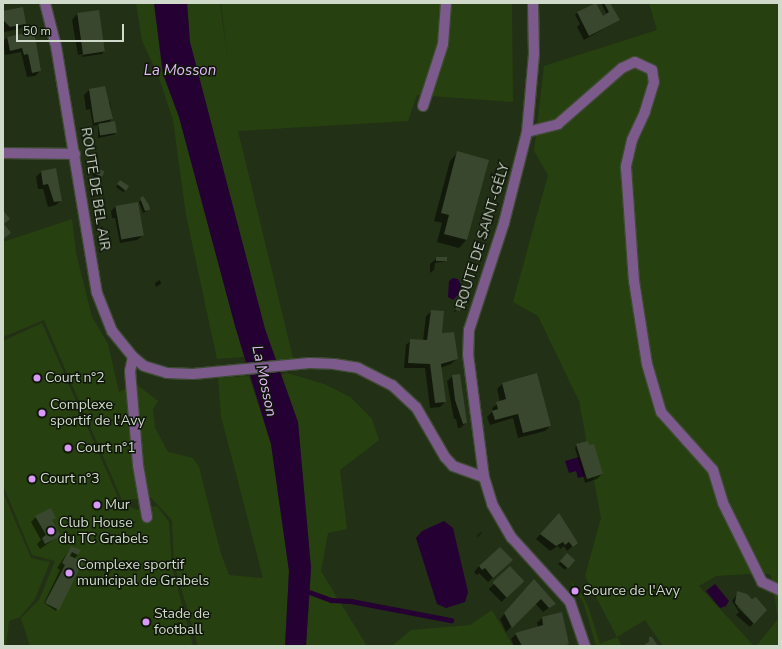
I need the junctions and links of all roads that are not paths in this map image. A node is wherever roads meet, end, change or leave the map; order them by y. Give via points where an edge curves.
1 (45, 3) edge
2 (446, 3) edge
3 (532, 3) edge
4 (424, 106) dead end
5 (527, 132) junction
6 (3, 153) edge
7 (75, 154) junction
8 (133, 357) junction
9 (484, 478) junction
10 (147, 517) dead end
11 (779, 590) edge
12 (585, 646) edge

1 - 7 street, ROUTE DE BEL AIR via 56,46
2 - 4 street via 443,44
3 - 5 street, ROUTE DE SAINT-GÉLY via 534,54
5 - 9 street, ROUTE DE SAINT-GÉLY via 504,223 469,330 468,354
5 - 11 street via 558,124 574,113 622,68 635,62 652,70 654,82 645,112 632,140 626,167 634,281 647,364 661,412 713,470 723,503 762,582
6 - 7 street
7 - 8 street, ROUTE DE BEL AIR via 97,292 112,331
8 - 9 street, ROUTE DE BEL AIR via 144,366 167,373 193,374 309,364 334,364 358,368 392,385 416,407 453,466
8 - 10 street via 130,379 138,465
9 - 12 street, ROUTE DE SAINT-GÉLY via 492,504 512,538 570,602

